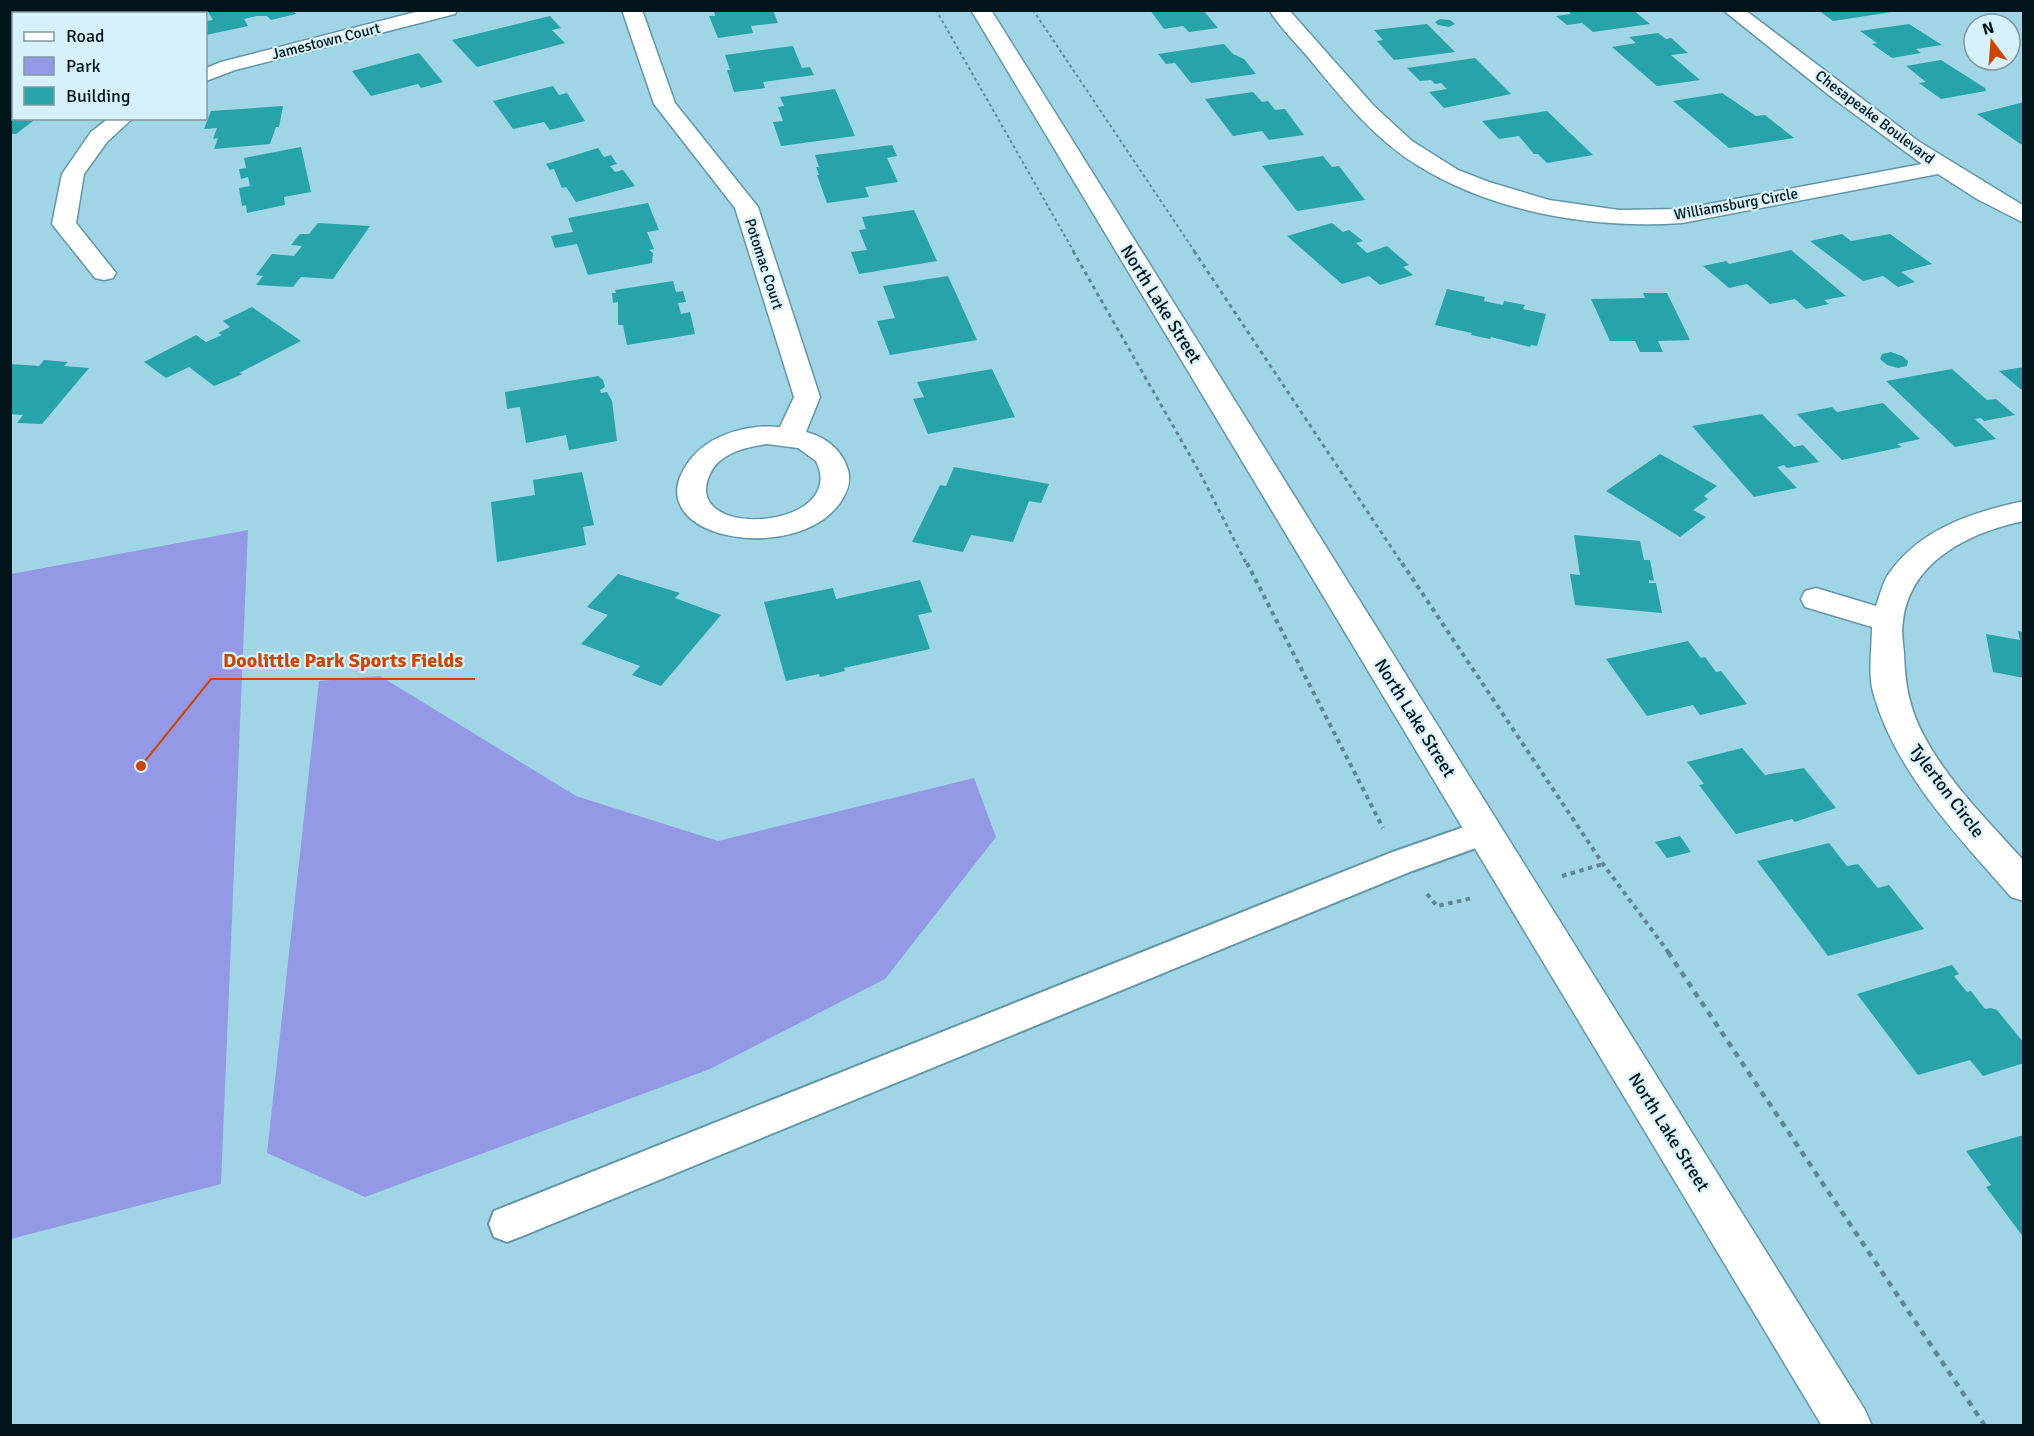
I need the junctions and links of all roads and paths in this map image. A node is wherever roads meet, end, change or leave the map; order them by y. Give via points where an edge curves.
1 (448, 10) edge
2 (632, 10) edge
3 (936, 10) edge
4 (981, 10) edge
5 (1033, 10) edge
6 (1278, 10) edge
7 (1732, 10) edge
8 (207, 75) edge
9 (120, 120) edge
10 (1941, 167) junction
11 (1524, 200) junction
12 (2024, 216) edge
13 (1512, 223) dead end
14 (104, 273) dead end
15 (789, 437) junction
16 (2024, 511) edge
17 (1816, 599) dead end
18 (1887, 621) junction
19 (1484, 832) junction
20 (1401, 862) junction
21 (1603, 864) junction
22 (2024, 886) edge
23 (1519, 888) junction
24 (507, 1224) dead end
25 (1849, 1425) edge
26 (1984, 1425) edge

1 - 8 street, Jamestown Court
2 - 15 street, Potomac Court via 664,104 746,207 807,397
3 - 20 path via 1200,473
4 - 19 street, North Lake Street
5 - 21 path
6 - 11 street, Williamsburg Circle via 1388,132 1414,153 1459,179
7 - 10 street, Chesapeake Boulevard
9 - 14 street via 99,137 73,174 64,224
10 - 11 street, Williamsburg Circle via 1681,216 1580,212
10 - 12 street, Chesapeake Boulevard
11 - 13 street
15 - 15 street via 744,438 723,446 695,471 690,487 694,502 705,515 746,529 767,529 807,517 832,493 836,480 834,465 817,447
16 - 18 street, Tylerton Circle via 1987,519 1936,543 1901,578
17 - 18 street
18 - 22 street, Tylerton Circle via 1889,690 1909,741 1955,808
19 - 20 lane
19 - 23 street, North Lake Street
20 - 23 path via 1437,906
20 - 24 lane
21 - 23 path
21 - 26 path via 1649,924
23 - 25 street, North Lake Street

